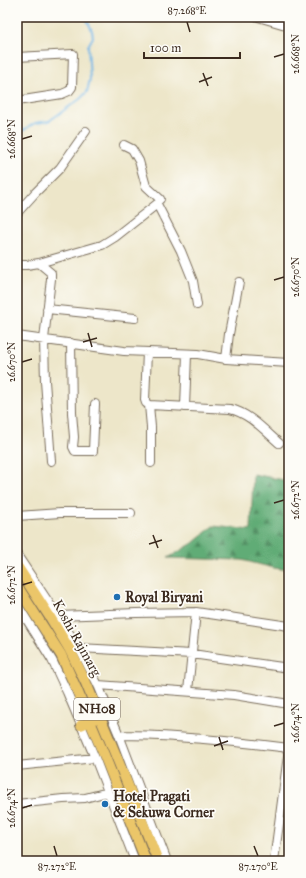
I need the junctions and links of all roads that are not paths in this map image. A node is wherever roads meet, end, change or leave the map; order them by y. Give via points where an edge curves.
1 (258, 17) edge
2 (277, 19) edge
3 (289, 26) edge
4 (17, 57) edge
5 (17, 101) edge
6 (86, 131) dead end
7 (124, 145) dead end
8 (160, 199) dead end
9 (17, 213) edge
10 (39, 263) junction
11 (17, 265) edge
12 (239, 282) dead end
13 (197, 305) dead end
14 (48, 309) junction
15 (135, 318) dead end
16 (17, 336) edge
17 (44, 339) junction
18 (71, 343) junction
19 (147, 352) junction
20 (187, 354) junction
21 (226, 359) junction
22 (289, 363) edge
23 (95, 404) dead end
24 (149, 405) junction
25 (185, 407) junction
26 (279, 443) dead end
27 (50, 461) dead end
28 (151, 463) dead end
29 (132, 513) dead end
30 (17, 516) edge
31 (17, 555) edge
32 (21, 572) edge
33 (17, 586) edge
34 (17, 604) edge
35 (196, 612) junction
36 (59, 616) junction
37 (289, 626) edge
38 (79, 648) junction
39 (192, 654) junction
40 (289, 668) edge
41 (98, 685) junction
42 (188, 691) junction
43 (289, 704) edge
44 (105, 715) junction
45 (85, 723) junction
46 (119, 735) junction
47 (289, 748) edge
48 (95, 758) junction
49 (17, 766) edge
50 (108, 792) junction
51 (17, 804) edge
52 (135, 861) edge
53 (146, 861) edge
54 (158, 861) edge
55 (168, 861) edge
56 (274, 861) edge

1 - 2 street
2 - 3 street
4 - 5 street via 73,54 72,86 69,91
6 - 9 street via 60,168
7 - 8 street via 132,149 139,161 146,186
10 - 11 street
10 - 13 street via 102,245 157,204 193,281
10 - 14 street via 51,276
12 - 21 street
14 - 15 street
14 - 17 street
16 - 17 street
17 - 18 street
17 - 27 street
18 - 19 street
18 - 23 street via 75,451 94,451
19 - 20 street
19 - 24 street via 145,400
20 - 21 street
20 - 25 street
21 - 22 street
24 - 25 street
24 - 28 street via 152,427
25 - 26 street via 236,410
29 - 30 street
31 - 32 street
32 - 36 street
32 - 44 main road, Koshi Rajmarg / NH08 via 70,650
33 - 45 main road, Koshi Rajmarg / NH08 via 61,655 76,688
34 - 45 street via 52,660
35 - 36 street
35 - 37 street
35 - 39 street
36 - 38 street
38 - 39 street
38 - 41 street
39 - 40 street
39 - 42 street
41 - 42 street
41 - 44 street
42 - 43 street
44 - 45 main road
44 - 46 street
44 - 54 main road, Koshi Rajmarg / NH08
45 - 48 street
45 - 53 main road, Koshi Rajmarg / NH08
46 - 47 street via 192,738
46 - 55 street
47 - 56 street
48 - 49 street
48 - 50 street
50 - 51 street via 85,798
50 - 52 street

